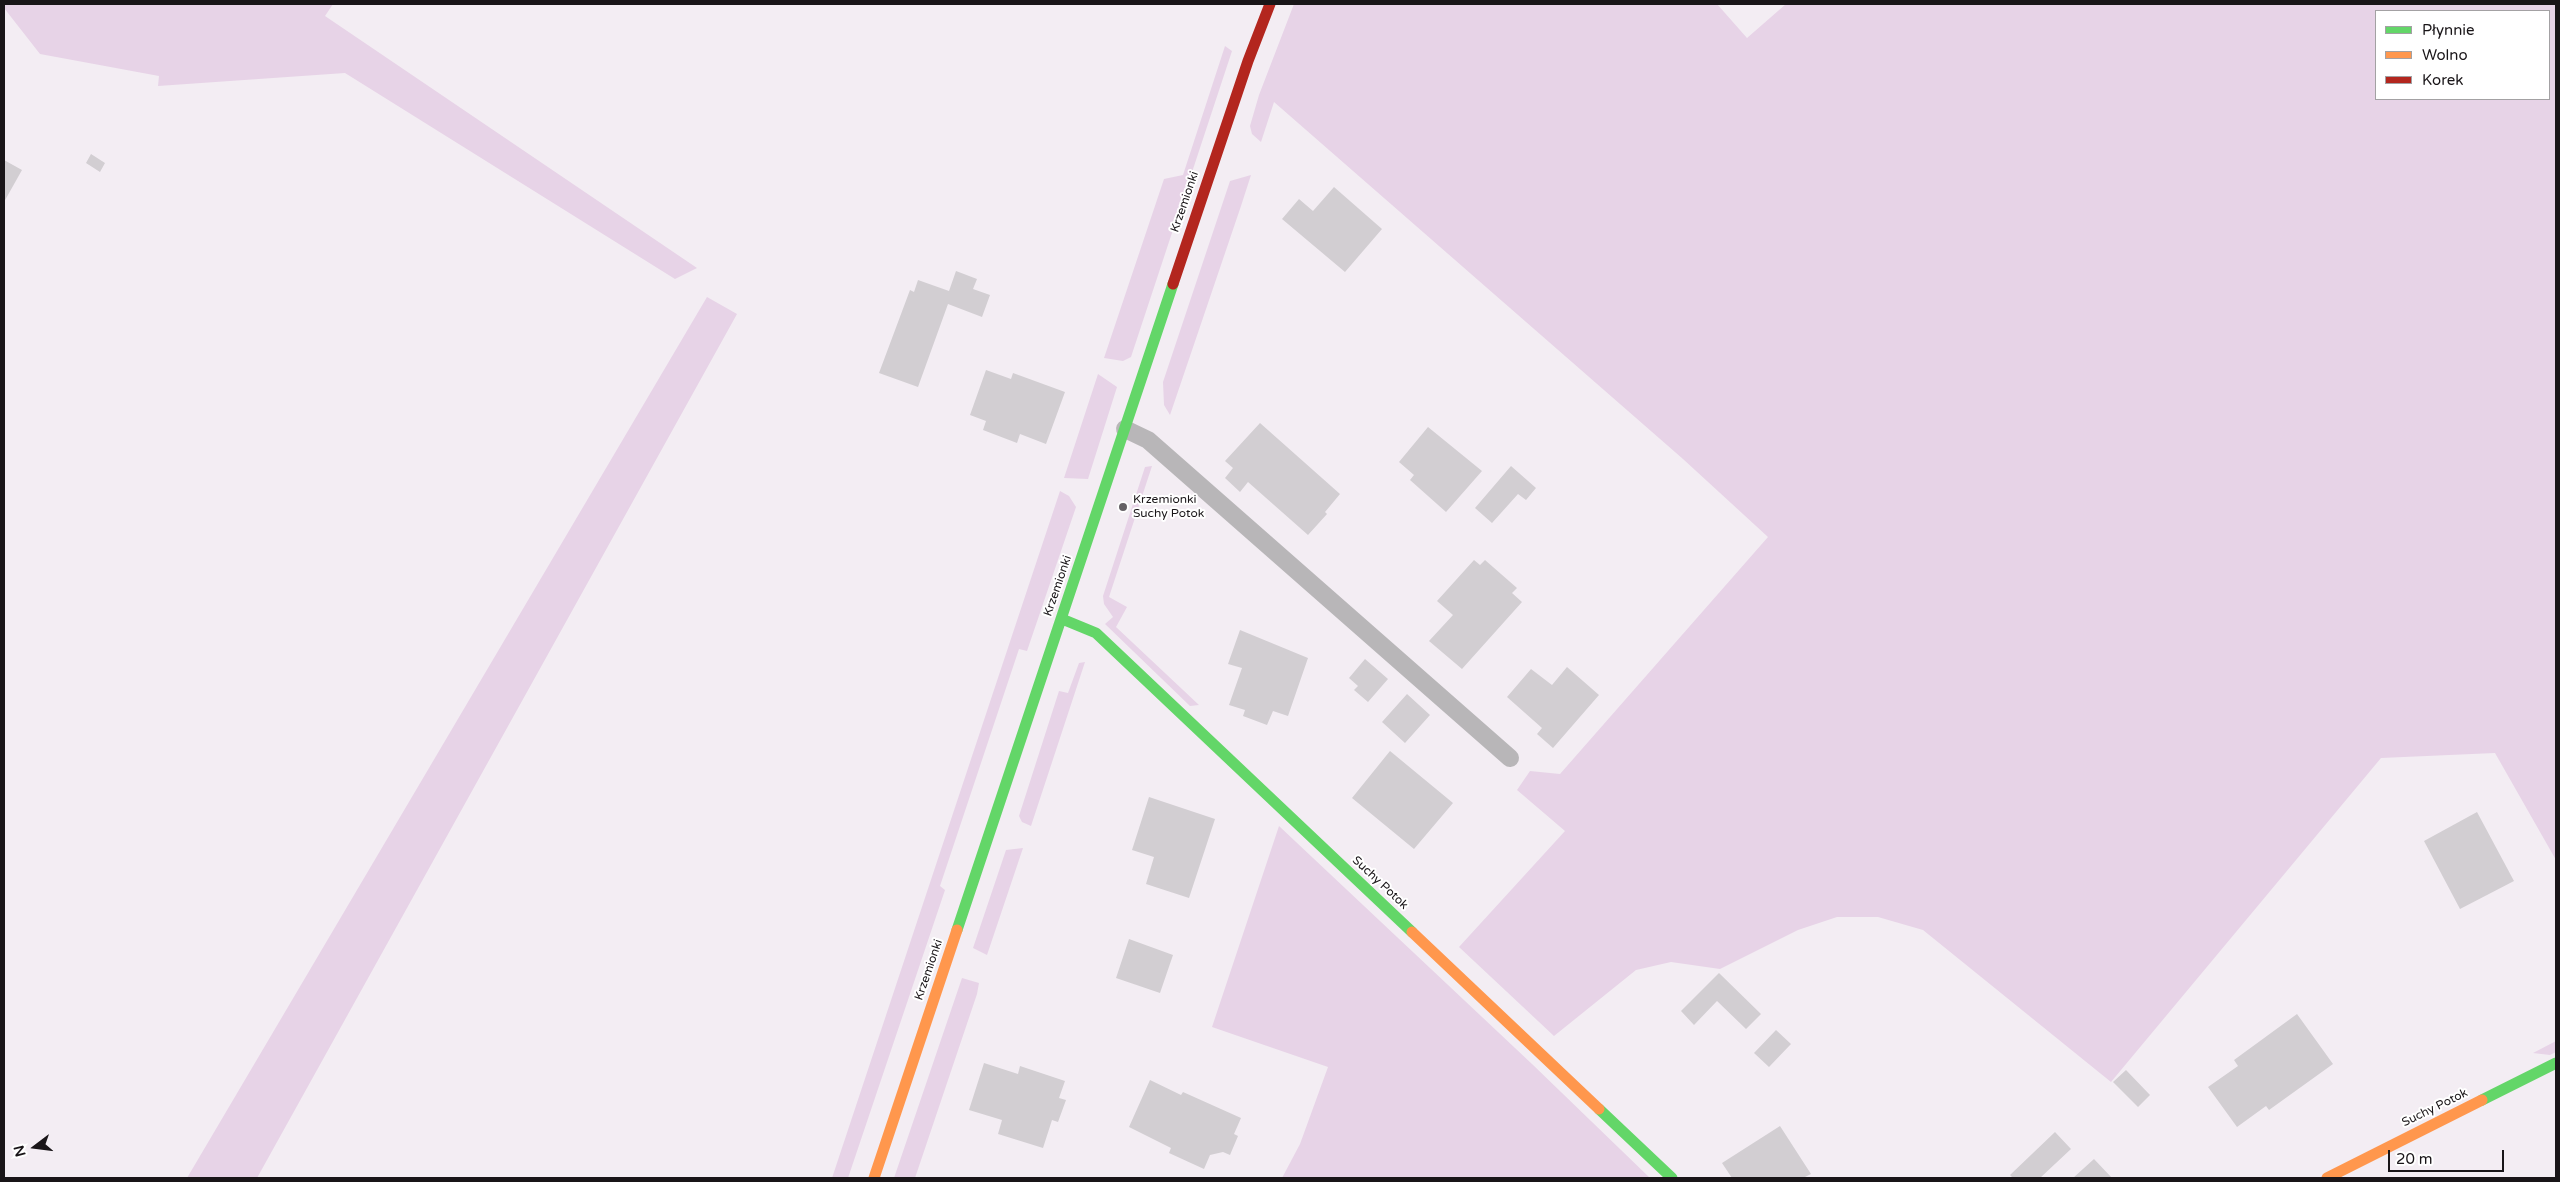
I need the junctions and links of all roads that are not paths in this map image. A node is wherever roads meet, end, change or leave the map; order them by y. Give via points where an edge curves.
1 (1270, 4) edge
2 (1126, 429) junction
3 (1062, 619) junction
4 (1510, 758) dead end
5 (2556, 1063) edge
6 (2338, 1176) edge
7 (874, 1178) edge
8 (1672, 1178) edge

1 - 2 street, Krzemionki via 1248,61
2 - 3 street, Krzemionki
2 - 4 lane via 1148,440
3 - 7 street, Krzemionki
3 - 8 street, Suchy Potok via 1096,633
5 - 6 street, Suchy Potok

